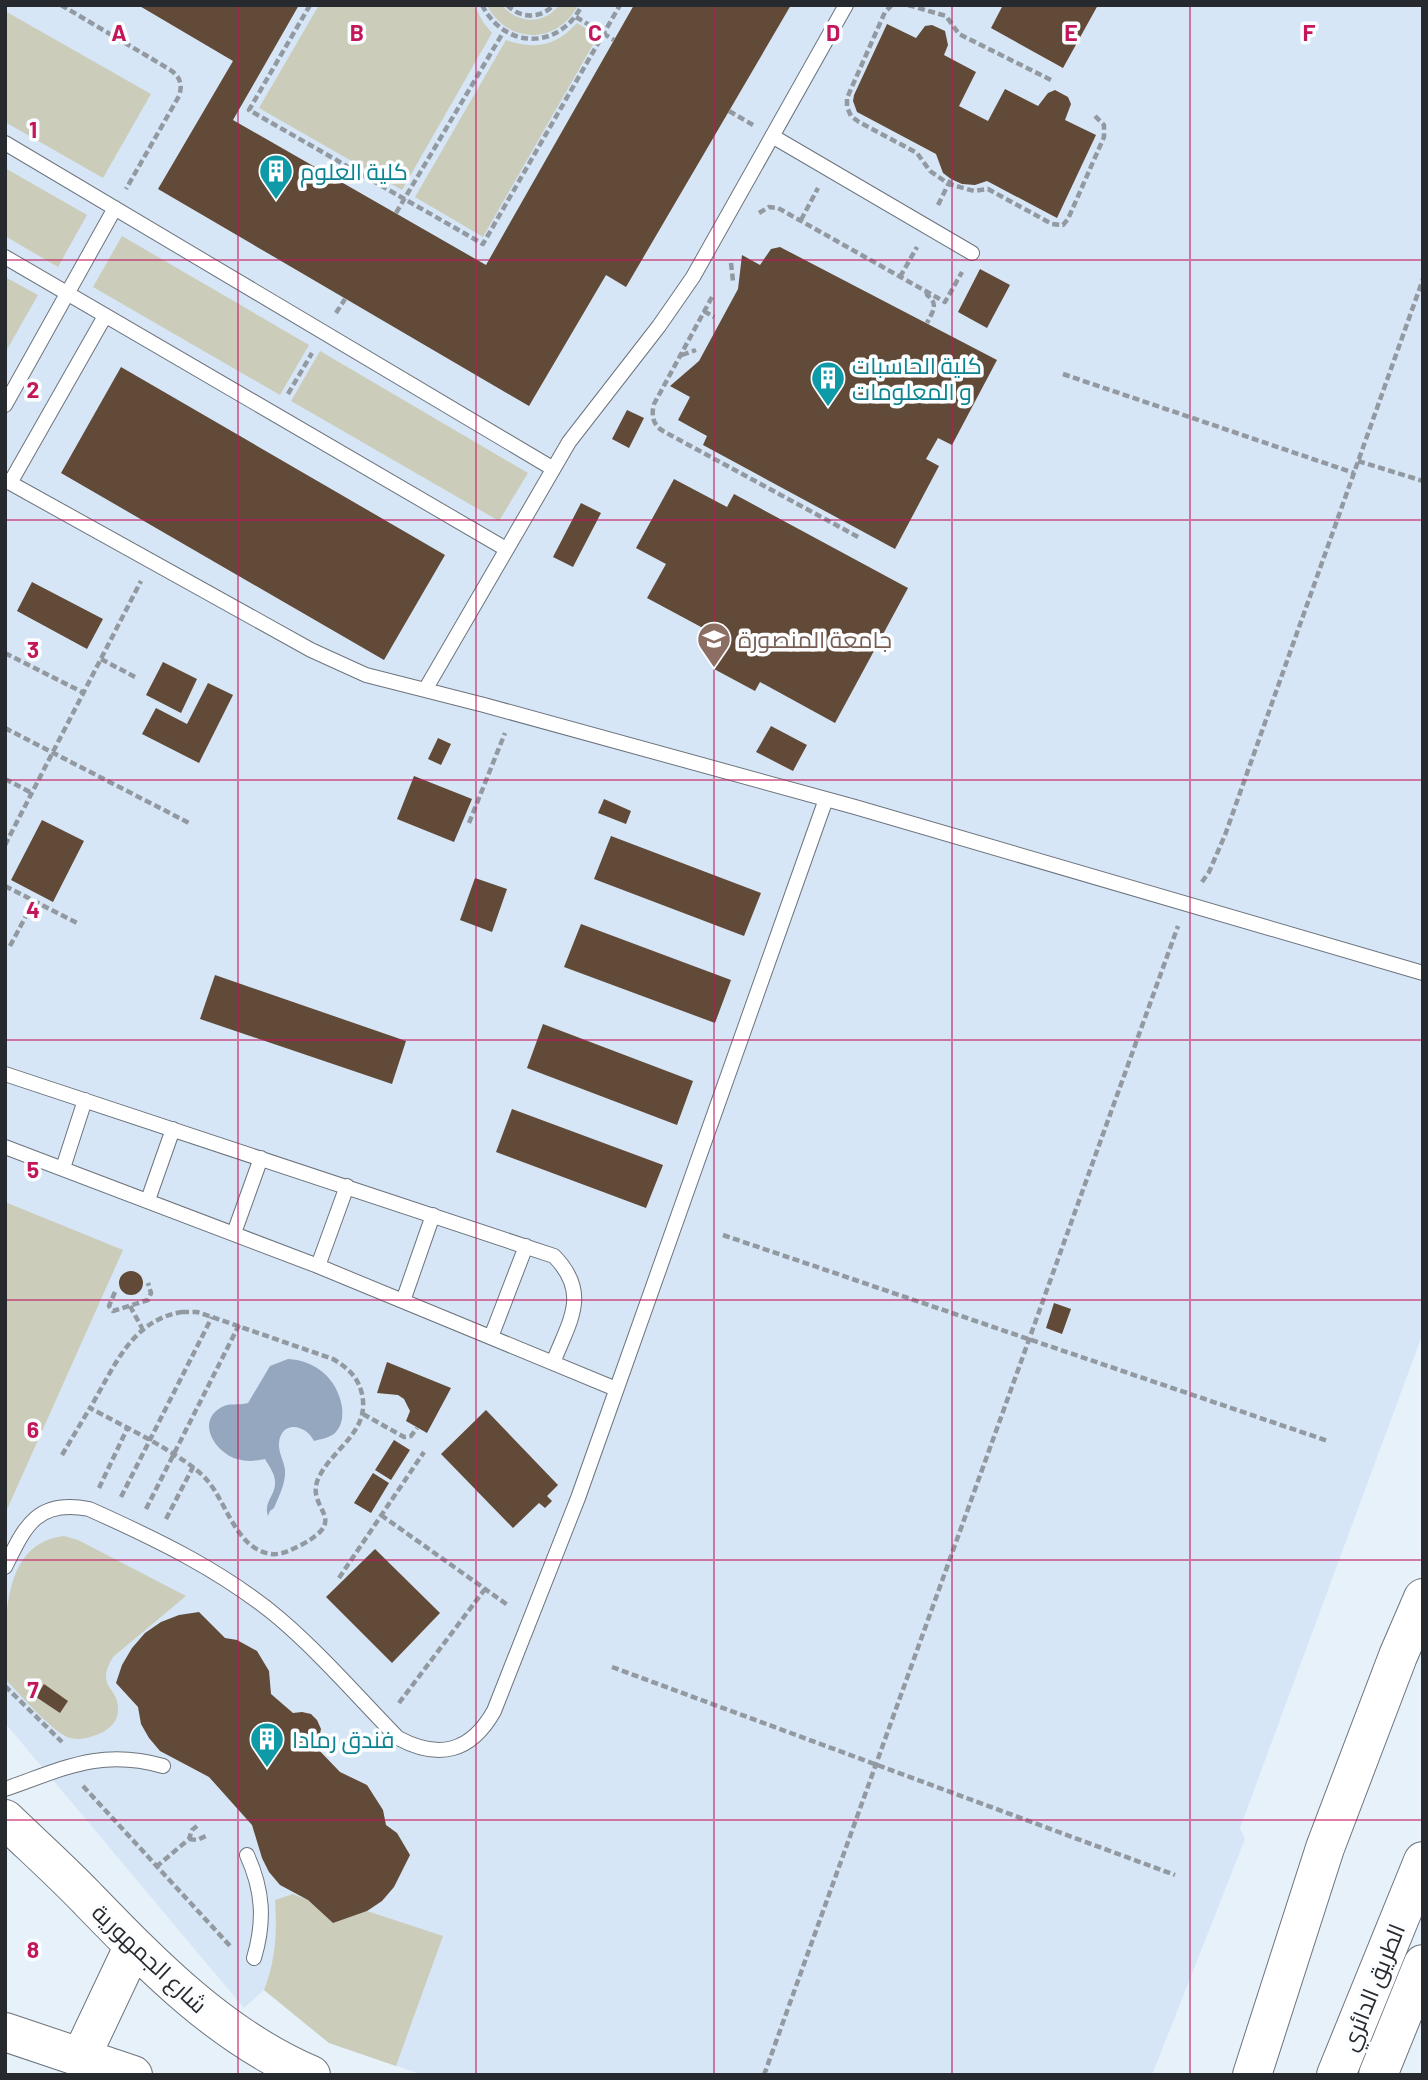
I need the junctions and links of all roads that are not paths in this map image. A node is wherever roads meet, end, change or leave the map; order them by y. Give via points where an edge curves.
1 (846, 5) edge
2 (772, 136) junction
3 (5, 143) edge
4 (115, 208) junction
5 (972, 253) road end
6 (5, 257) edge
7 (67, 294) junction
8 (105, 316) junction
9 (5, 405) edge
10 (552, 468) junction
11 (8, 482) edge
12 (506, 549) junction
13 (425, 690) junction
14 (825, 799) junction
15 (1423, 973) edge
16 (5, 1074) edge
17 (85, 1100) junction
18 (173, 1129) junction
19 (5, 1147) edge
20 (261, 1158) junction
21 (62, 1168) junction
22 (347, 1186) junction
23 (148, 1200) junction
24 (433, 1215) junction
25 (234, 1233) junction
26 (526, 1246) junction
27 (317, 1266) junction
28 (403, 1301) junction
29 (491, 1337) junction
30 (553, 1363) junction
31 (616, 1389) junction
32 (5, 1567) edge
33 (1423, 1598) edge
34 (163, 1766) dead end
35 (5, 1789) edge
36 (5, 1819) edge
37 (247, 1855) dead end
38 (1423, 1861) edge
39 (133, 1947) junction
40 (254, 1958) road end
41 (1423, 1964) edge
42 (5, 2032) edge
43 (80, 2057) junction
44 (1384, 2060) edge
45 (134, 2075) edge
46 (311, 2075) edge
47 (1252, 2075) edge
48 (1336, 2075) edge

1 - 2 lane
2 - 5 lane
2 - 10 lane via 693,277
3 - 4 lane
4 - 7 lane
4 - 10 lane
6 - 7 lane
7 - 8 lane
7 - 9 lane
8 - 11 lane
8 - 12 lane
10 - 12 lane
11 - 13 lane via 338,664
12 - 13 lane
13 - 14 lane
14 - 15 lane
14 - 31 lane
16 - 17 lane
17 - 18 lane
17 - 21 lane
18 - 20 lane
18 - 23 lane
19 - 21 lane
20 - 22 lane
20 - 25 lane
21 - 23 lane
22 - 24 lane
22 - 27 lane
23 - 25 lane
24 - 26 lane
24 - 28 lane
25 - 27 lane
26 - 29 lane
26 - 30 lane via 554,1256 568,1269 575,1287 575,1306
27 - 28 lane
28 - 29 lane
29 - 30 lane
30 - 31 lane
31 - 32 lane via 494,1711 470,1741 453,1748 433,1751 398,1738 306,1643 248,1595 185,1555 89,1509 72,1506 40,1514 27,1525
33 - 47 main road via 1325,1848
34 - 35 lane via 100,1758
36 - 39 main road, شارع الجمهورية
37 - 40 lane via 261,1895 260,1938
38 - 48 main road, الطريق الدائري
39 - 43 main road
39 - 46 main road, شارع الجمهورية via 213,2017
41 - 44 main road, الطريق الدائري
42 - 43 main road
43 - 45 main road

